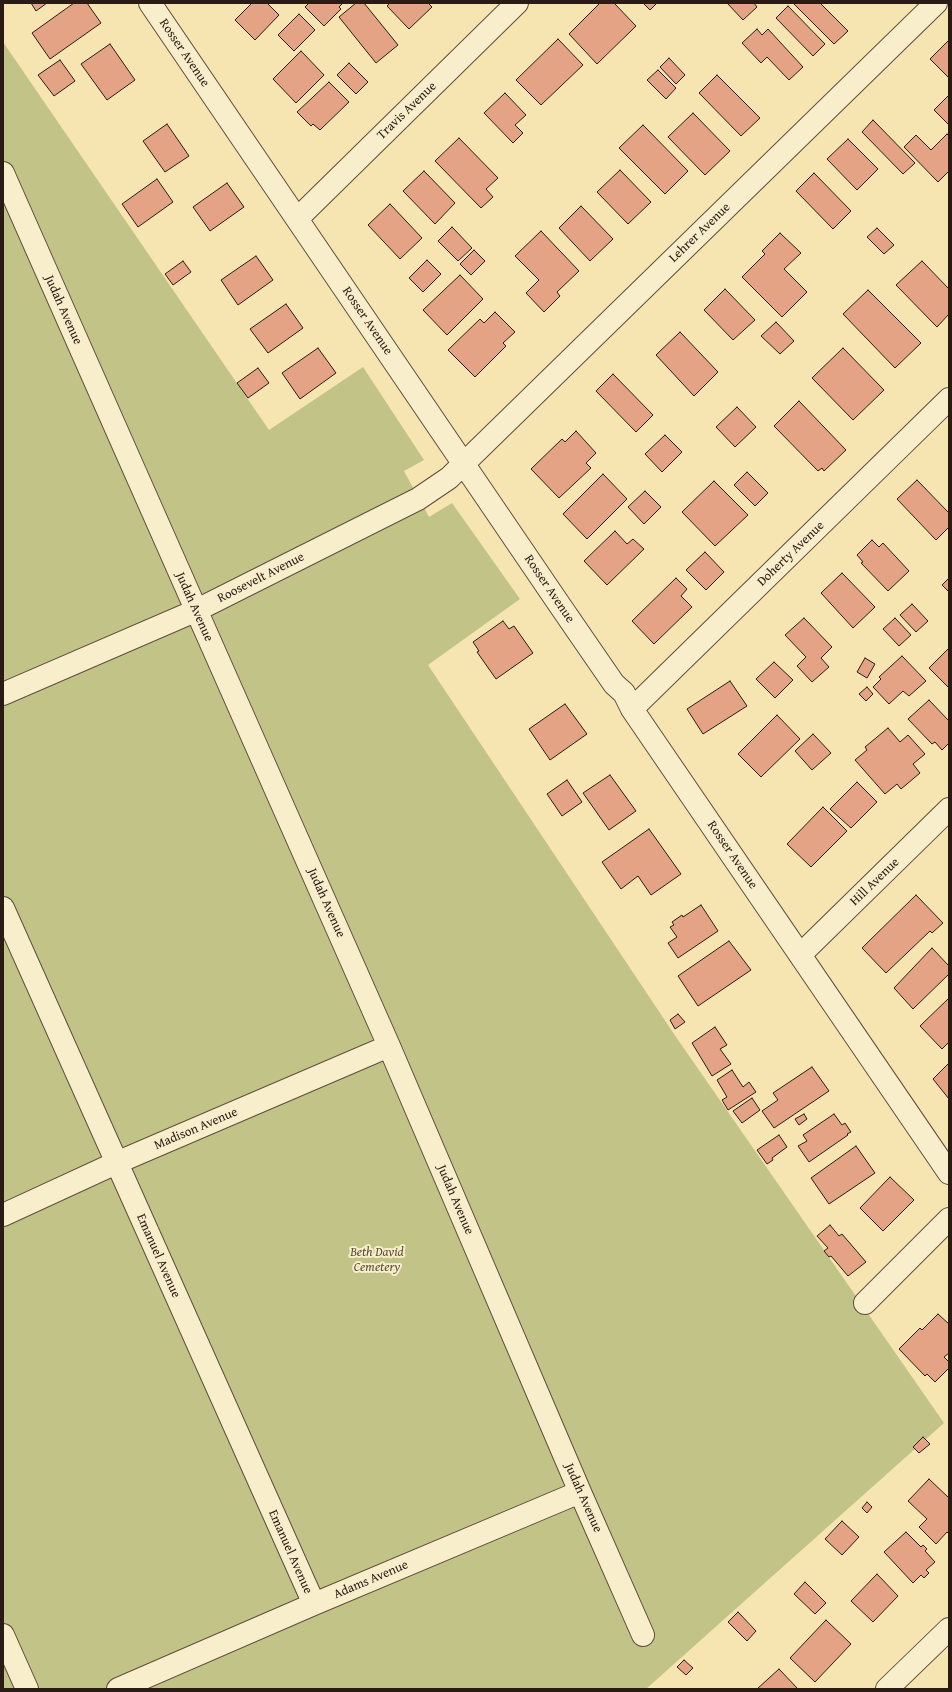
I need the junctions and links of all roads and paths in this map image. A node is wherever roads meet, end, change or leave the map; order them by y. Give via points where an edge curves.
1 (150, 3) edge
2 (517, 3) edge
3 (936, 3) edge
4 (3, 173) edge
5 (297, 219) junction
6 (949, 400) edge
7 (464, 464) junction
8 (196, 610) junction
9 (3, 694) edge
10 (632, 709) junction
11 (949, 809) edge
12 (3, 908) edge
13 (800, 955) junction
14 (389, 1046) junction
15 (116, 1163) junction
16 (949, 1173) edge
17 (3, 1215) edge
18 (949, 1219) edge
19 (865, 1303) dead end
20 (580, 1492) junction
21 (314, 1604) junction
22 (949, 1629) edge
23 (3, 1635) edge
24 (644, 1635) dead end
25 (28, 1689) edge
26 (118, 1689) edge
27 (887, 1689) edge

1 - 5 street, Rosser Avenue
2 - 5 street, Travis Avenue
3 - 7 street, Lehrer Avenue
4 - 8 street, Judah Avenue
5 - 7 street, Rosser Avenue
6 - 10 street, Doherty Avenue
7 - 8 street, Roosevelt Avenue via 449,478 418,499
7 - 10 street, Rosser Avenue via 614,684 624,693
8 - 9 street, Roosevelt Avenue
8 - 14 street, Judah Avenue
10 - 13 street, Rosser Avenue
11 - 13 street, Hill Avenue
12 - 15 street, Emanuel Avenue
13 - 16 street, Rosser Avenue
14 - 15 street, Madison Avenue
14 - 20 street, Judah Avenue
15 - 17 street, Madison Avenue
15 - 21 street, Emanuel Avenue
18 - 19 street
20 - 21 street, Adams Avenue
20 - 24 street, Judah Avenue
21 - 26 street, Adams Avenue
22 - 27 street
23 - 25 street

